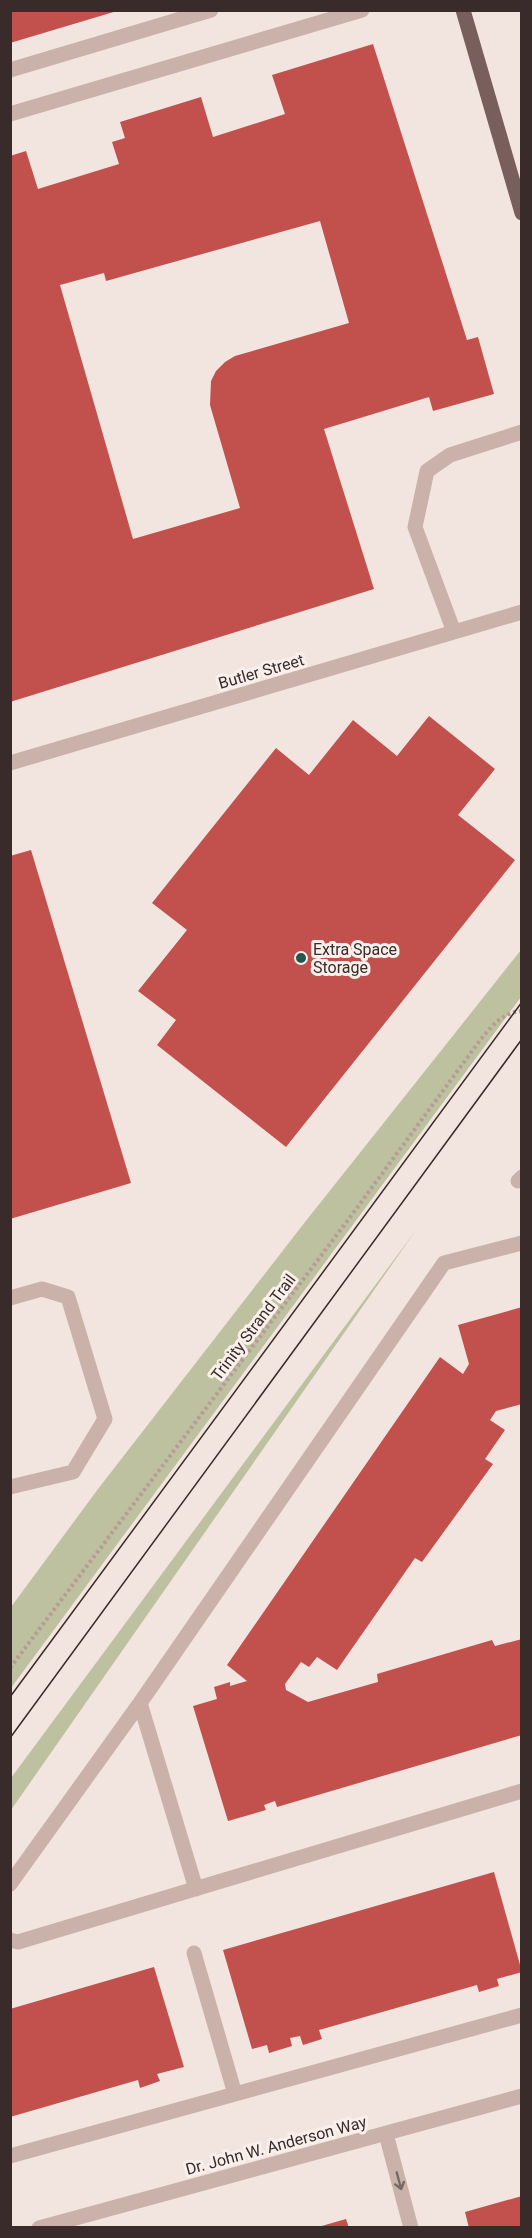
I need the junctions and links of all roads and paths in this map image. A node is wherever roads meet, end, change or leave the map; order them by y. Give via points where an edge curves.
1 (211, 10) edge
2 (362, 10) edge
3 (463, 10) edge
4 (10, 70) edge
5 (10, 114) edge
6 (518, 189) edge
7 (522, 213) edge
8 (522, 432) edge
9 (522, 612) edge
10 (454, 632) junction
11 (10, 763) edge
12 (522, 1011) edge
13 (522, 1243) edge
14 (10, 1298) edge
15 (10, 1487) edge
16 (10, 1668) edge
17 (140, 1703) junction
18 (522, 1791) edge
19 (10, 1884) edge
20 (196, 1889) junction
21 (10, 1940) edge
22 (194, 1953) dead end
23 (522, 2015) edge
24 (235, 2094) junction
25 (522, 2096) edge
26 (386, 2134) junction
27 (10, 2156) edge
28 (39, 2228) edge
29 (411, 2228) edge

1 - 4 street
2 - 5 street
3 - 6 main road
6 - 7 main road
8 - 10 street via 450,455 427,471 415,527
9 - 10 street, Butler Street
10 - 11 street, Butler Street
12 - 16 path, Trinity Strand Trail via 497,1021 480,1039
13 - 17 street via 444,1263
14 - 15 street via 42,1289 68,1297 105,1419 73,1472
17 - 19 street
17 - 20 street
18 - 20 street
20 - 21 street via 18,1942
22 - 24 street
23 - 24 street
24 - 27 street
25 - 26 street, Dr. John W. Anderson Way
26 - 28 street, Dr. John W. Anderson Way
26 -> 29 street

